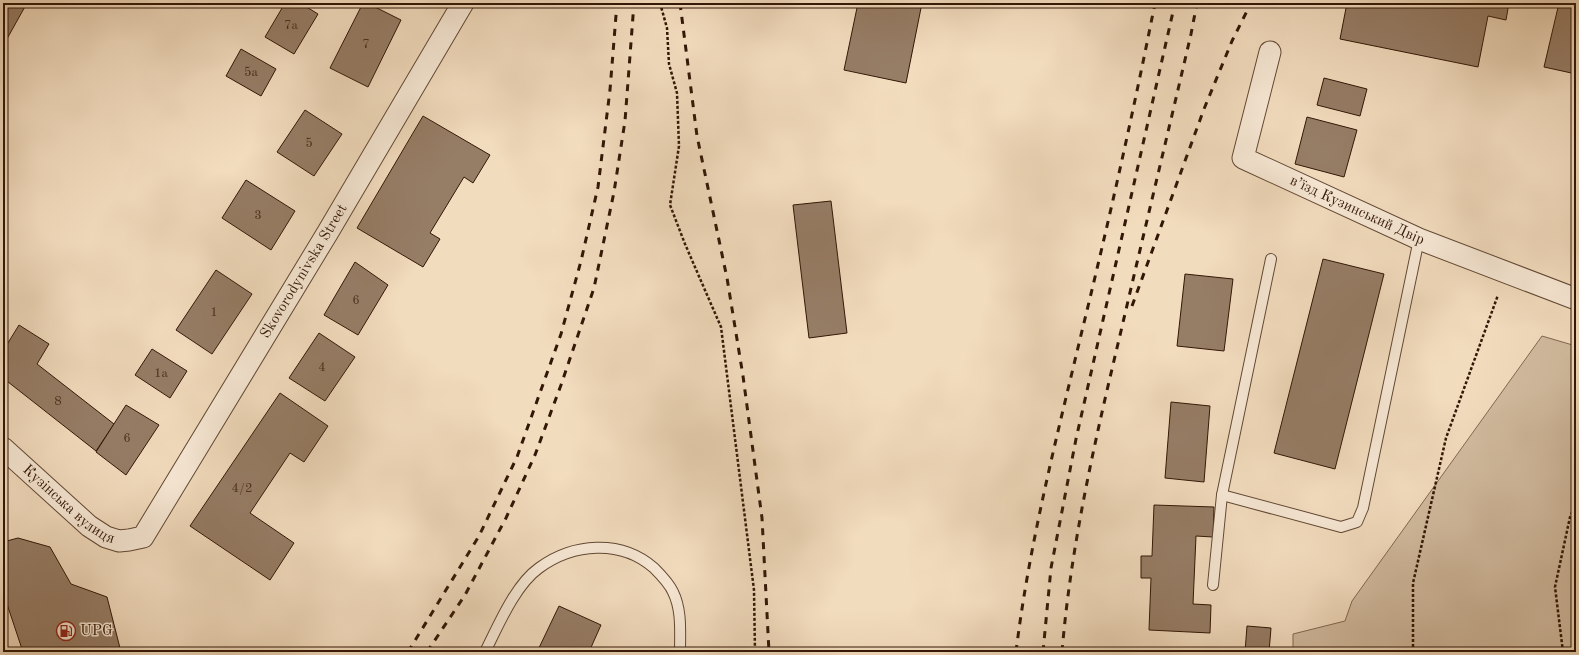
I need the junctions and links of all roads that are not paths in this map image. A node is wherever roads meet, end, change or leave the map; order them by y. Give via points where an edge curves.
1 (463, 3) edge
2 (1270, 52) dead end
3 (1419, 239) junction
4 (1271, 259) dead end
5 (1576, 299) edge
6 (3, 448) edge
7 (1222, 494) junction
8 (143, 537) joint
9 (1213, 585) dead end
10 (485, 652) edge
11 (680, 652) edge

1 - 8 street, Skovorodynivska Street via 320,246
2 - 3 street, в’їзд Кузинський Двір via 1243,158
3 - 5 street, в’їзд Кузинський Двір
3 - 7 lane via 1363,508 1357,522 1341,527
4 - 7 lane
6 - 8 street, Кузінська вулиця via 89,526 106,537 119,541
7 - 9 lane
10 - 11 lane via 516,591 538,568 586,547 607,547 631,552 663,576 673,592 679,613

